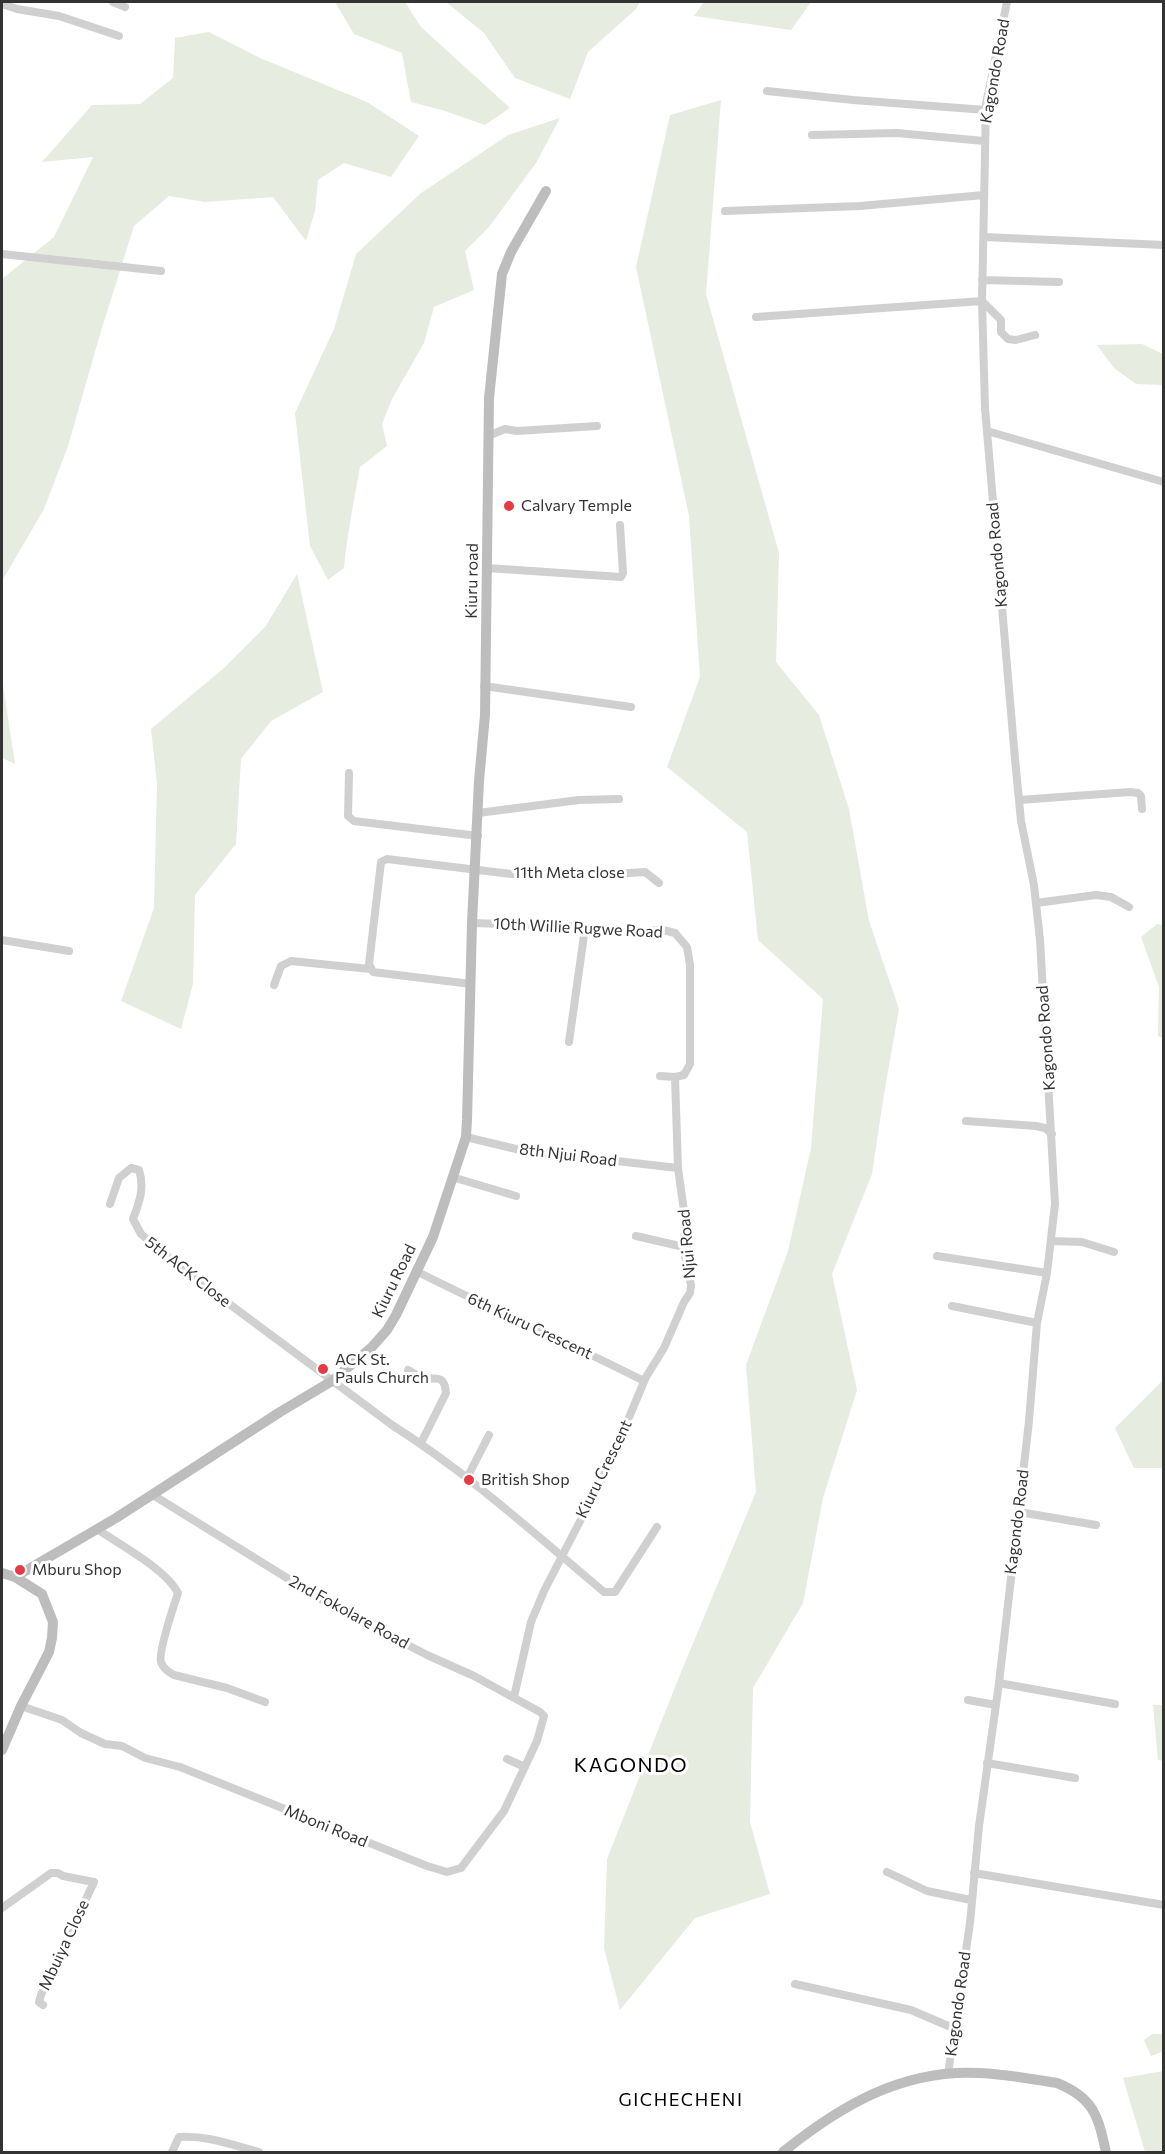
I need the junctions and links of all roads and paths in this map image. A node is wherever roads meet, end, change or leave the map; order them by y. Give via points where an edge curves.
1 (113, 2) edge
2 (1007, 2) edge
3 (2, 4) edge
4 (125, 7) dead end
5 (119, 36) dead end
6 (767, 91) dead end
7 (986, 110) junction
8 (812, 135) dead end
9 (984, 141) junction
10 (546, 190) dead end
11 (984, 195) junction
12 (725, 211) dead end
13 (984, 237) junction
14 (1164, 245) edge
15 (2, 254) edge
16 (161, 271) dead end
17 (982, 280) junction
18 (1059, 282) dead end
19 (982, 301) junction
20 (756, 317) dead end
21 (1035, 335) dead end
22 (597, 426) dead end
23 (987, 431) junction
24 (488, 436) junction
25 (1164, 482) edge
26 (620, 525) dead end
27 (487, 568) junction
28 (484, 686) junction
29 (631, 707) dead end
30 (349, 773) dead end
31 (618, 799) dead end
32 (1019, 801) junction
33 (1142, 809) dead end
34 (478, 813) junction
35 (478, 836) junction
36 (476, 870) junction
37 (659, 883) dead end
38 (1036, 903) junction
39 (1129, 907) dead end
40 (472, 923) junction
41 (585, 928) junction
42 (2, 940) edge
43 (69, 951) dead end
44 (370, 969) junction
45 (471, 984) junction
46 (274, 985) dead end
47 (569, 1042) dead end
48 (660, 1076) dead end
49 (675, 1077) junction
50 (966, 1121) dead end
51 (1052, 1134) junction
52 (466, 1137) junction
53 (675, 1168) junction
54 (452, 1177) junction
55 (516, 1196) dead end
56 (110, 1204) dead end
57 (636, 1236) dead end
58 (1051, 1241) junction
59 (684, 1247) junction
60 (1114, 1252) dead end
61 (938, 1256) dead end
62 (416, 1271) junction
63 (1047, 1273) junction
64 (952, 1306) dead end
65 (1037, 1323) junction
66 (408, 1370) dead end
67 (332, 1381) junction
68 (644, 1381) junction
69 (489, 1435) dead end
70 (421, 1443) junction
71 (467, 1478) junction
72 (153, 1495) junction
73 (1019, 1512) junction
74 (1096, 1525) dead end
75 (657, 1527) dead end
76 (97, 1529) junction
77 (561, 1556) junction
78 (2, 1574) edge
79 (15, 1577) junction
80 (999, 1683) junction
81 (514, 1697) junction
82 (968, 1700) dead end
83 (265, 1702) dead end
84 (1115, 1704) dead end
85 (996, 1705) junction
86 (21, 1706) junction
87 (543, 1724) joint
88 (2, 1750) edge
89 (507, 1759) dead end
90 (987, 1763) junction
91 (525, 1767) junction
92 (1075, 1778) dead end
93 (887, 1872) dead end
94 (974, 1873) junction
95 (972, 1900) junction
96 (1164, 1905) edge
97 (2, 1908) edge
98 (795, 1984) dead end
99 (44, 2005) dead end
100 (953, 2028) junction
101 (948, 2074) junction
102 (172, 2152) edge
103 (259, 2152) edge
104 (783, 2152) edge
105 (1106, 2152) edge

1 - 4 street
2 - 7 street, Kagondo Road
3 - 5 street via 59,16
6 - 7 street
7 - 9 street, Kagondo Road
8 - 9 street via 897,133
9 - 11 street, Kagondo Road
10 - 24 street, Kiuru road via 502,274
11 - 12 street via 860,206
11 - 13 street, Kagondo Road
13 - 14 street
13 - 17 street, Kagondo Road
15 - 16 street
17 - 18 street
17 - 19 street, Kagondo Road
19 - 20 street
19 - 21 street via 1001,320 1001,332 1008,339
19 - 23 street, Kagondo Road
22 - 24 street via 506,429
23 - 25 street
23 - 32 street, Kagondo Road
24 - 27 street, Kiuru road
26 - 27 street via 621,577
27 - 28 street, Kiuru road
28 - 29 street
28 - 34 street, Kiuru road
30 - 35 street via 348,816 354,821
31 - 34 street
32 - 33 street via 1130,792 1141,796
32 - 38 street, Kagondo Road
34 - 35 street, Kiuru road
35 - 36 street, Kiuru road
36 - 37 street, 11th Meta close via 511,874 645,872
36 - 40 street, Kiuru road
36 - 44 street, 11th Meta close via 387,858 381,862
38 - 39 street via 1100,895
38 - 51 street, Kagondo Road
40 - 41 street, 10th Willie Rugwe Road
40 - 45 street, Kiuru road
41 - 47 street
41 - 49 street, 10th Willie Rugwe Road via 663,930 682,939 690,965 690,1064 684,1075
42 - 43 street
44 - 45 street
44 - 46 street via 291,961 281,966
45 - 52 street, Kiuru Road
48 - 49 street
49 - 53 street, Njui Road
50 - 51 street via 1035,1126
51 - 58 street, Kagondo Road via 1055,1204
52 - 53 street, 8th Njui Road via 520,1150
52 - 54 street, Kiuru Road
53 - 59 street, Njui Road via 686,1218
54 - 55 street
54 - 62 street, Kiuru Road via 433,1237
56 - 67 street, 5th ACK Close via 119,1178 131,1168 139,1170 141,1197 133,1220 141,1234
57 - 59 street
58 - 60 street via 1082,1242
58 - 63 street, Kagondo Road
59 - 68 street, Njui Road via 690,1293
61 - 63 street
62 - 67 street, Kiuru Road via 387,1330
62 - 68 street, 6th Kiuru Crescent
63 - 65 street, Kagondo Road
64 - 65 street
65 - 73 street, Kagondo Road
66 - 70 street via 423,1378 439,1378 445,1387 446,1393
67 - 70 street
67 - 72 street, Kiuru Road
68 - 77 street, Kiuru Crescent via 609,1465
69 - 71 street
70 - 71 street
71 - 77 street
72 - 76 street, Kiuru Road
72 - 81 street, 2nd Fokolare Road via 329,1604
73 - 74 street
73 - 80 street, Kagondo Road
75 - 77 street via 615,1592 604,1592
76 - 79 street, Kiuru Road
76 - 83 street via 174,1584 178,1593 161,1650 160,1661 166,1671
77 - 81 street, Kiuru Crescent via 531,1622
78 - 79 street
79 - 86 street via 42,1593 53,1622 49,1652
80 - 84 street
80 - 85 street, Kagondo Road
81 - 87 street, 2nd Fokolare Road via 540,1712
82 - 85 street
85 - 90 street, Kagondo Road
86 - 88 street
86 - 91 street, Mboni Road via 62,1720 105,1743 180,1767 447,1872 461,1868 504,1811
87 - 91 street, Mboni Road
89 - 91 street
90 - 92 street
90 - 94 street, Kagondo Road
93 - 95 street via 927,1891
94 - 95 street, Kagondo Road
94 - 96 street
95 - 100 street, Kagondo Road
97 - 99 street, Mbuiya Close via 51,1873 94,1882 40,1995 39,2002
98 - 100 street via 911,2010
100 - 101 street, Kagondo Road
101 - 104 street via 898,2084 843,2109
101 - 105 street via 1017,2077 1069,2088 1091,2105
102 - 103 street via 179,2137 187,2137 211,2138

